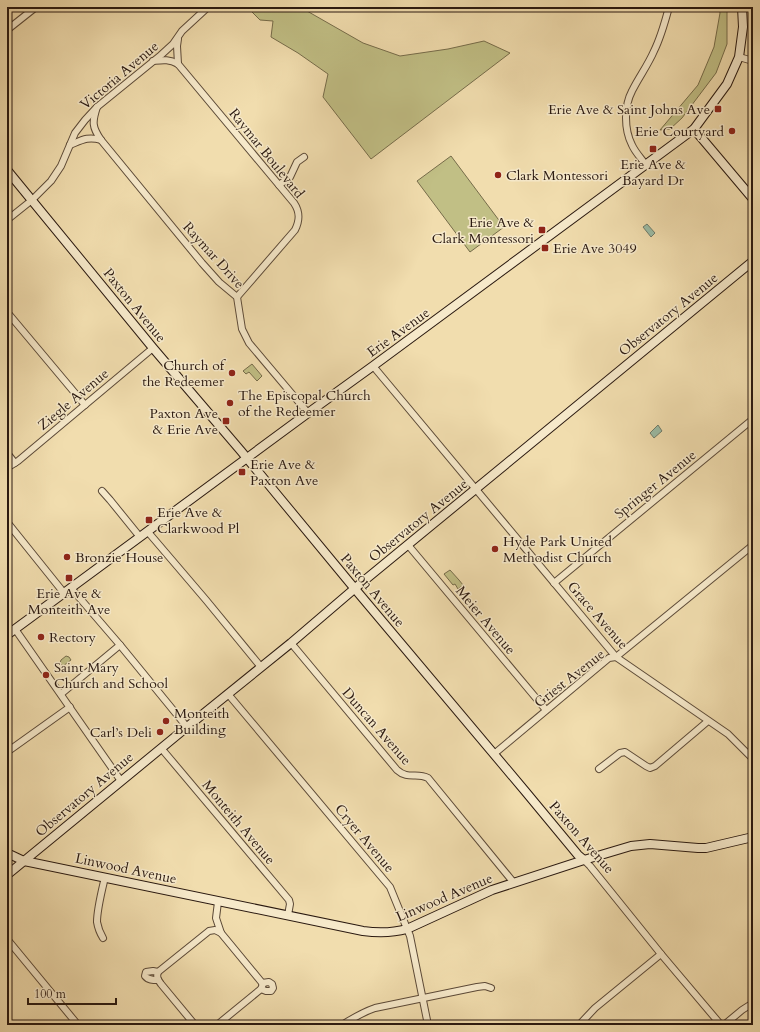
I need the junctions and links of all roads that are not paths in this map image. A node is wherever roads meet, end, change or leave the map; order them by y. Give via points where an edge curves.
1 (36, 7) edge
2 (208, 7) edge
3 (669, 7) edge
4 (742, 7) edge
5 (7, 30) edge
6 (178, 38) junction
7 (740, 57) junction
8 (753, 61) edge
9 (153, 62) junction
10 (178, 64) junction
11 (97, 107) junction
12 (694, 129) junction
13 (101, 140) junction
14 (70, 145) junction
15 (304, 157) dead end
16 (646, 165) junction
17 (7, 170) edge
18 (279, 185) junction
19 (753, 199) edge
20 (32, 200) junction
21 (7, 220) edge
22 (753, 261) edge
23 (237, 296) junction
24 (7, 312) edge
25 (153, 348) junction
26 (373, 366) junction
27 (85, 405) junction
28 (308, 413) junction
29 (753, 419) edge
30 (7, 454) edge
31 (247, 458) junction
32 (15, 463) junction
33 (7, 468) edge
34 (476, 489) junction
35 (102, 491) dead end
36 (7, 522) edge
37 (148, 532) junction
38 (140, 537) junction
39 (408, 545) junction
40 (753, 545) edge
41 (554, 583) junction
42 (354, 589) junction
43 (68, 590) junction
44 (15, 629) junction
45 (7, 635) edge
46 (291, 643) junction
47 (120, 645) junction
48 (616, 657) junction
49 (260, 667) junction
50 (61, 694) junction
51 (228, 694) junction
52 (70, 707) junction
53 (546, 710) junction
54 (708, 721) junction
55 (187, 727) junction
56 (161, 748) junction
57 (7, 752) edge
58 (494, 754) junction
59 (753, 759) edge
60 (599, 769) dead end
61 (121, 781) junction
62 (753, 837) edge
63 (7, 853) edge
64 (584, 860) junction
65 (24, 861) junction
66 (7, 875) edge
67 (105, 877) junction
68 (514, 883) junction
69 (218, 902) junction
70 (288, 915) junction
71 (216, 918) junction
72 (407, 929) junction
73 (209, 931) junction
74 (221, 933) junction
75 (103, 938) dead end
76 (7, 939) edge
77 (661, 954) junction
78 (158, 972) junction
79 (158, 980) junction
80 (491, 988) dead end
81 (423, 997) junction
82 (753, 1003) edge
83 (78, 1025) edge
84 (195, 1025) edge
85 (217, 1025) edge
86 (342, 1025) edge
87 (428, 1025) edge
88 (579, 1025) edge
89 (721, 1025) edge
90 (724, 1025) edge

1 - 5 street
2 - 6 street, Victoria Avenue
3 - 16 street via 654,51 631,92 628,103 626,120 629,136
4 - 7 street, Erie Avenue via 743,33
6 - 9 street, Victoria Avenue
6 - 10 street
7 - 8 street
7 - 12 street, Erie Avenue via 726,84
9 - 10 street via 164,60
9 - 11 street, Victoria Avenue
10 - 18 street, Raymar Boulevard
11 - 13 street, Raymar Drive via 93,118 96,133
11 - 14 street, Victoria Avenue via 75,133
12 - 16 street, Erie Avenue
12 - 19 street
13 - 14 street via 84,139
13 - 23 street, Raymar Drive via 202,263 219,282
14 - 20 street, Victoria Avenue via 51,181
15 - 18 street via 296,162 290,177
16 - 26 street, Erie Avenue
17 - 20 street, Paxton Avenue
18 - 23 street, Raymar Boulevard via 297,208 298,225
20 - 21 street, Victoria Avenue
20 - 25 street, Paxton Avenue
22 - 34 street, Observatory Avenue
23 - 28 street, Raymar Drive via 242,330 249,343
24 - 27 street
25 - 27 street, Ziegle Avenue
25 - 31 street, Paxton Avenue
26 - 28 street, Erie Avenue
26 - 34 street, Grace Avenue
27 - 32 street, Ziegle Avenue
28 - 31 street, Erie Avenue
29 - 41 street, Springer Avenue
30 - 32 street
31 - 37 street, Erie Avenue
31 - 42 street, Paxton Avenue
32 - 33 street, Ziegle Avenue
34 - 39 street, Observatory Avenue
34 - 41 street, Grace Avenue
35 - 38 street
36 - 43 street
37 - 38 street, Erie Avenue
37 - 49 street
38 - 43 street, Erie Avenue
39 - 42 street, Observatory Avenue
39 - 53 street, Meier Avenue
40 - 48 street, Griest Avenue
41 - 48 street, Grace Avenue
42 - 46 street, Observatory Avenue
42 - 58 street, Paxton Avenue
43 - 44 street, Erie Avenue
43 - 47 street
44 - 45 street, Erie Avenue
44 - 50 street
46 - 49 street, Observatory Avenue
46 - 68 street, Duncan Avenue via 397,770 405,776 420,775 428,778
47 - 50 street
47 - 55 street
48 - 53 street, Griest Avenue via 609,658
48 - 54 street, Grace Avenue
49 - 51 street, Observatory Avenue
50 - 52 street
51 - 55 street, Observatory Avenue
51 - 72 street, Cryer Avenue via 390,887
52 - 57 street
52 - 61 street
53 - 58 street, Griest Avenue
54 - 59 street, Grace Avenue via 728,734
54 - 60 street via 655,766 650,768 624,752
55 - 56 street, Observatory Avenue
56 - 61 street, Observatory Avenue
56 - 70 street, Monteith Avenue via 289,900
58 - 64 street, Paxton Avenue
61 - 65 street, Observatory Avenue
62 - 64 street, Linwood Avenue via 706,848 639,845
63 - 65 street, Linwood Avenue
64 - 68 street, Linwood Avenue
64 - 77 street, Paxton Avenue
65 - 66 street, Observatory Avenue
65 - 67 street, Linwood Avenue
67 - 69 street, Linwood Avenue
67 - 75 street via 97,924
68 - 72 street, Linwood Avenue via 492,890
69 - 70 street, Linwood Avenue
69 - 71 street
70 - 72 street, Linwood Avenue via 373,932
71 - 73 street
71 - 74 street
72 - 81 street, Cryer Avenue
73 - 74 street
73 - 78 street
74 - 85 street via 262,986
76 - 83 street
77 - 88 street via 595,1008
77 - 89 street, Paxton Avenue
78 - 79 street
78 - 79 street via 149,971 145,976 151,980
79 - 84 street
80 - 81 street via 477,987
81 - 86 street via 375,1008
81 - 87 street, Cryer Avenue
82 - 90 street

